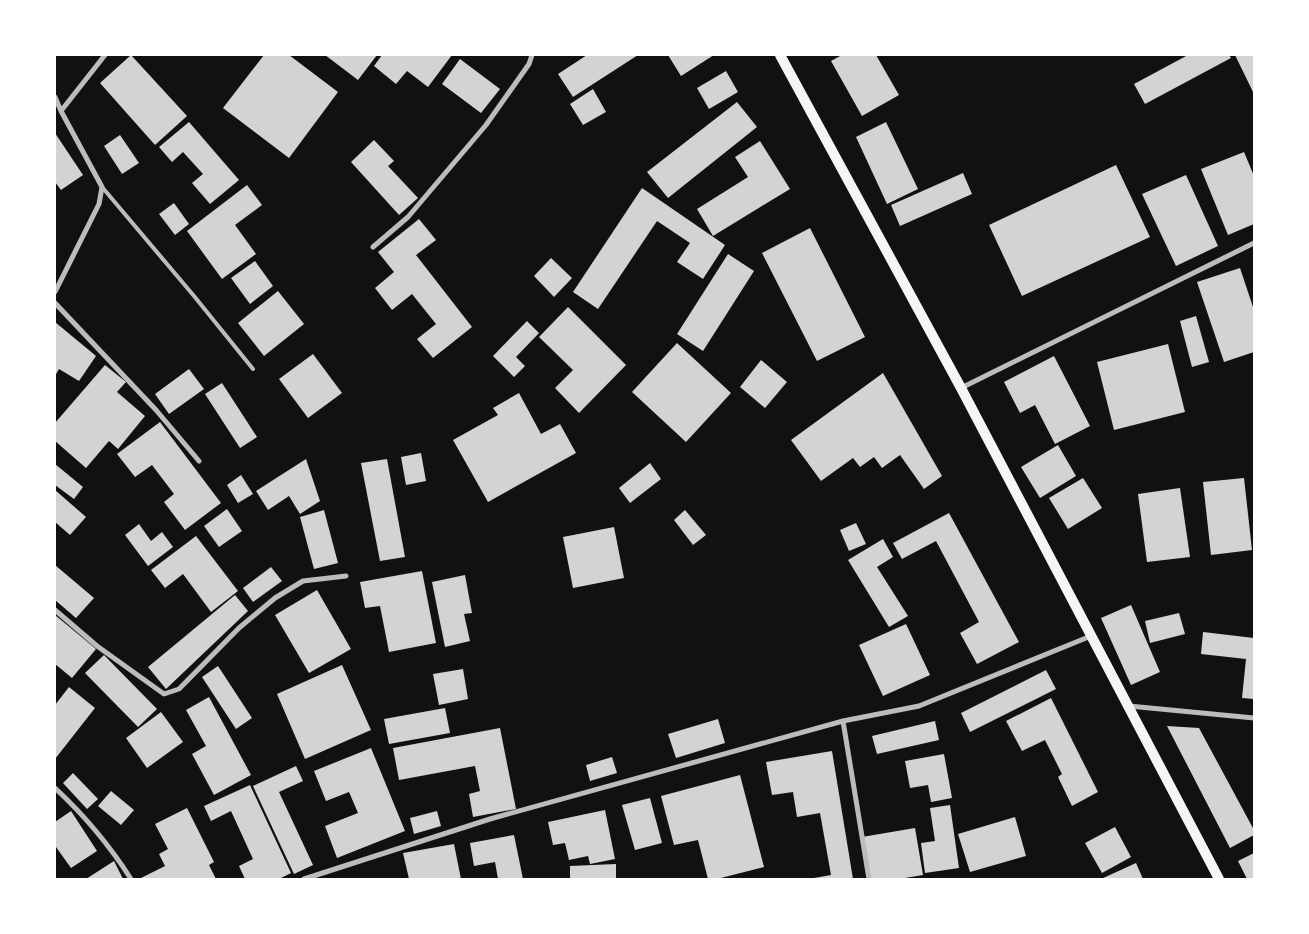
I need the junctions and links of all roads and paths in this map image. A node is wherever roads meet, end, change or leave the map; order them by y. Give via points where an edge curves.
1 (105, 55) edge
2 (532, 55) edge
3 (780, 55) edge
4 (55, 97) edge
5 (61, 111) junction
6 (102, 187) junction
7 (1254, 243) edge
8 (373, 247) dead end
9 (55, 292) edge
10 (55, 303) edge
11 (253, 369) dead end
12 (961, 388) junction
13 (200, 461) dead end
14 (346, 576) dead end
15 (55, 610) edge
16 (1091, 636) junction
17 (1129, 706) junction
18 (1254, 718) edge
19 (843, 721) junction
20 (55, 788) edge
21 (131, 879) edge
22 (304, 879) edge
23 (869, 879) edge
24 (1219, 879) edge

1 - 5 street
2 - 8 street via 486,125 408,217
3 - 12 main road
4 - 5 street
5 - 6 street
6 - 9 street via 99,204
6 - 11 lane
7 - 12 street
10 - 13 street
12 - 16 main road
14 - 15 street via 303,581 275,598 239,628 179,689 164,694 97,646
16 - 17 main road
16 - 19 street via 919,706
17 - 18 street
17 - 24 main road
19 - 22 street via 490,819
19 - 23 street
20 - 21 street via 112,850

